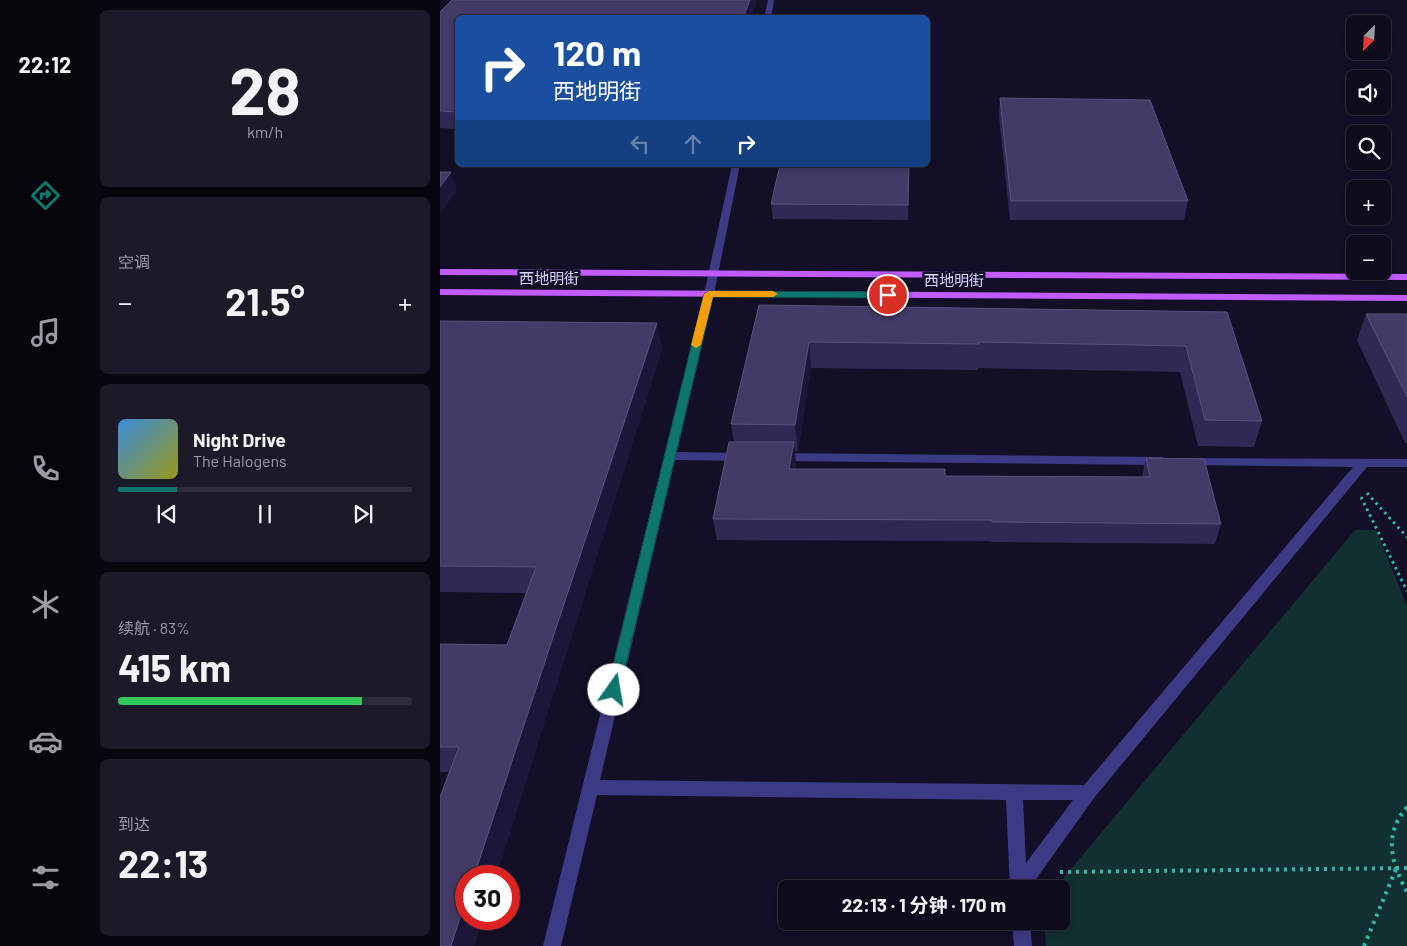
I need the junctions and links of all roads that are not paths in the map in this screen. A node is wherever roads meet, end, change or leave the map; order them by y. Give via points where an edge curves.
1 (771, 0) edge
2 (768, 15) edge
3 (736, 167) edge
4 (440, 272) edge
5 (1407, 277) edge
6 (440, 292) edge
7 (709, 294) junction
8 (1407, 298) edge
9 (670, 456) junction
10 (1362, 463) junction
11 (1407, 463) edge
12 (590, 787) junction
13 (1014, 792) junction
14 (1088, 793) junction
15 (1019, 880) edge
16 (1025, 880) edge
17 (1022, 930) edge
18 (552, 946) edge
19 (1023, 946) edge

1 - 2 street
3 - 7 street
4 - 5 main road, 西地明街
6 - 7 main road, 西地明街
7 - 8 main road, 西地明街
7 - 9 street
9 - 10 street
9 - 12 street
10 - 11 street
10 - 14 street
12 - 13 street
12 - 18 street
13 - 14 street
13 - 15 street
14 - 16 street
17 - 19 street

